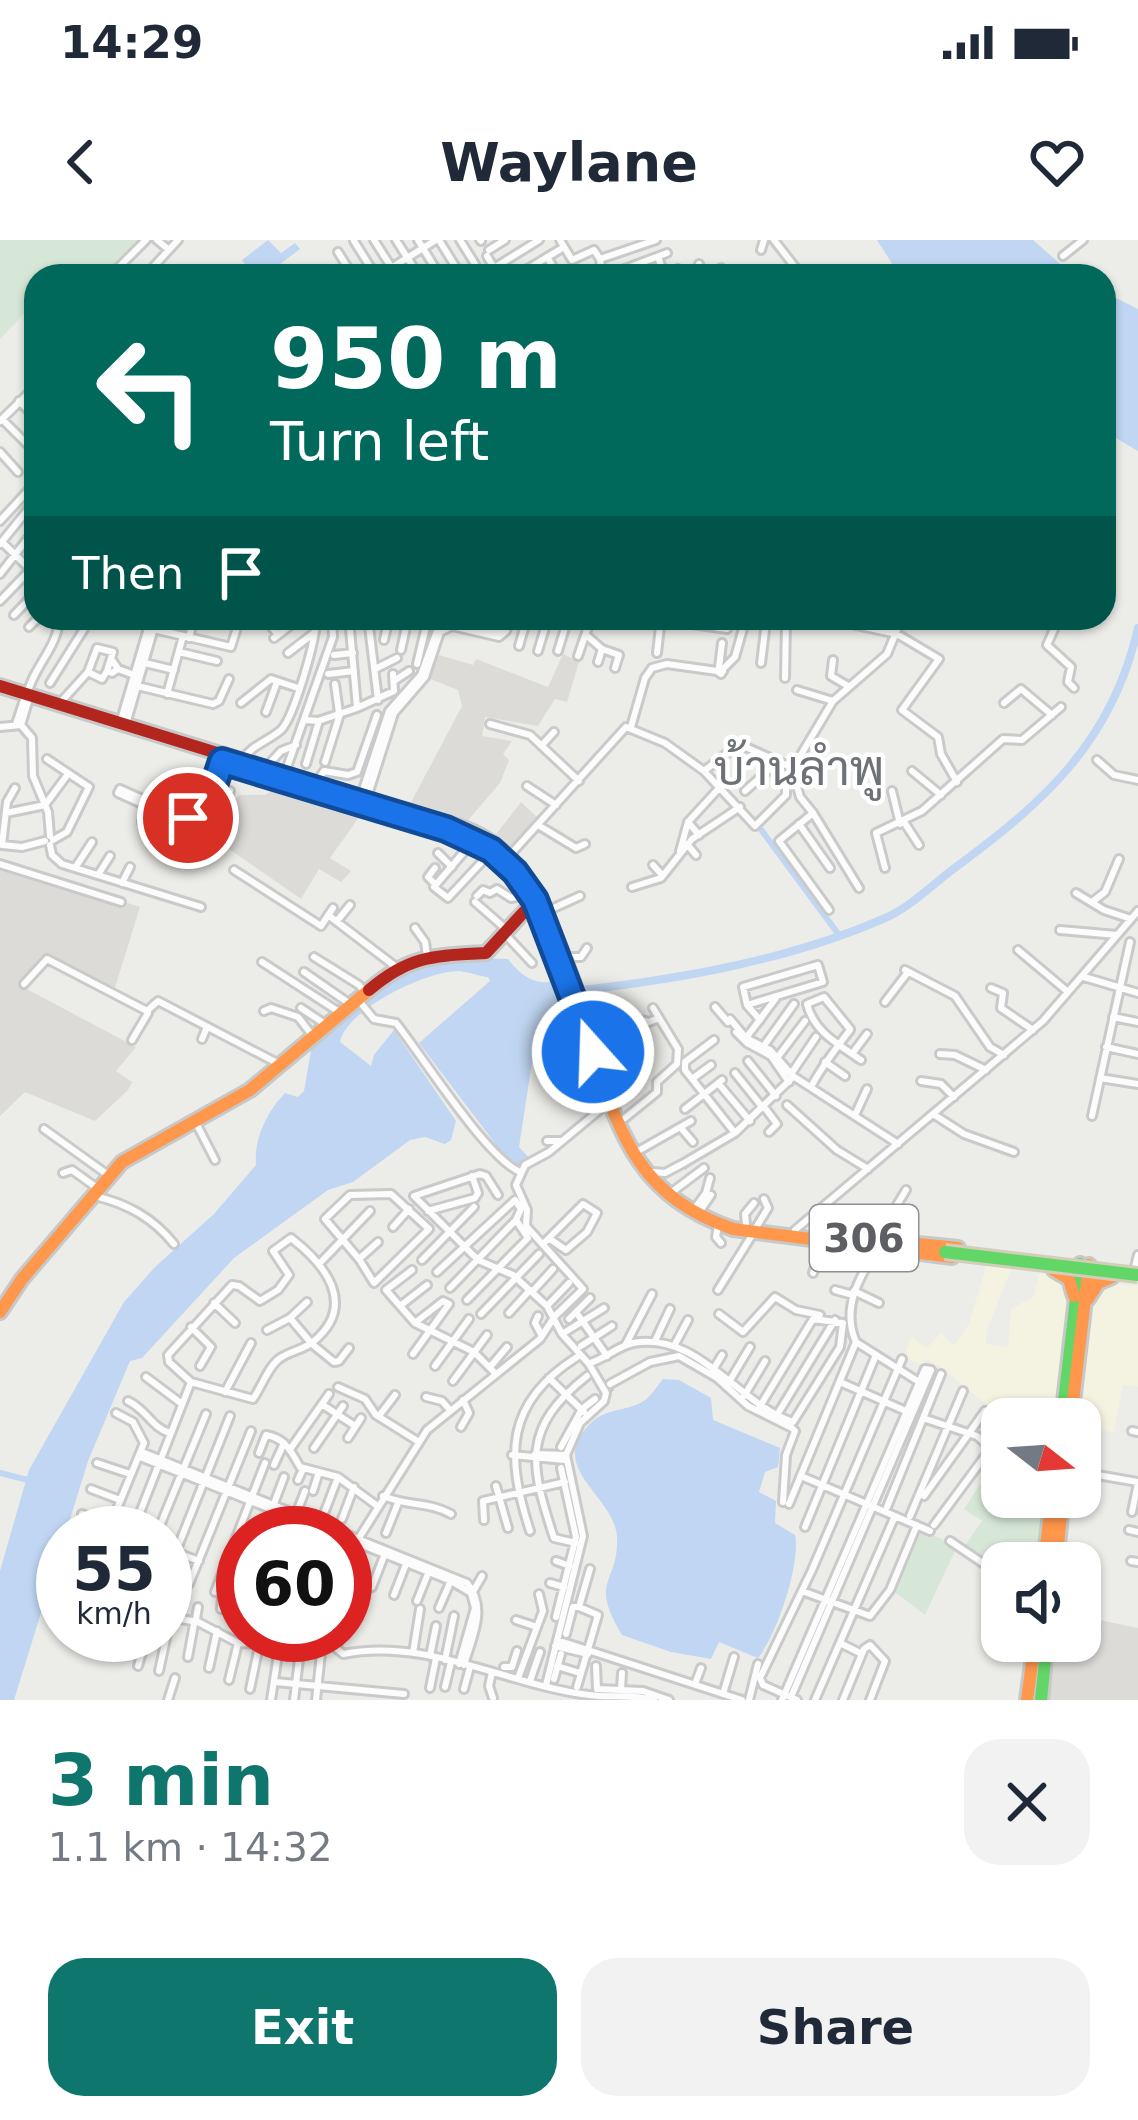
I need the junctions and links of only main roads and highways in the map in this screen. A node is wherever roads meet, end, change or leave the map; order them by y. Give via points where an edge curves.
1 (0, 690) edge
2 (27, 698) junction
3 (217, 757) junction
4 (533, 897) junction
5 (563, 960) junction
6 (612, 1089) junction
7 (752, 1228) junction
8 (882, 1243) junction
9 (1034, 1263) junction
10 (1084, 1269) junction
11 (1054, 1270) junction
12 (1137, 1274) edge
13 (1112, 1277) junction
14 (0, 1312) edge
15 (1078, 1316) junction
16 (1064, 1398) edge
17 (1073, 1398) edge
18 (1032, 1662) edge
19 (1045, 1662) edge
20 (1027, 1700) edge
21 (1041, 1700) edge

1 - 2 main road, 306
2 - 3 main road, 306
2 - 3 main road, 306
3 - 4 main road, 306 via 474,840
3 - 5 main road, 306 via 462,828 530,881
4 - 5 main road, 306
4 - 14 main road via 483,955 427,956 396,967 250,1090 132,1155
5 - 6 main road, 306, bridge
6 - 7 main road, 306 via 638,1151 672,1192
6 - 7 main road, 306 via 644,1174 718,1226
7 - 8 main road, 306
7 - 8 main road, 306
8 - 9 main road, 306
8 - 12 main road, 306, bridge
9 - 10 main road, 306
9 - 11 main road, 306
10 - 11 main road, 306
10 - 12 main road
10 - 13 main road
10 - 15 main road
11 - 15 main road via 1072,1282
12 - 13 main road
13 - 15 main road via 1093,1288
15 - 16 main road
15 - 17 main road
18 - 20 main road
19 - 21 main road

